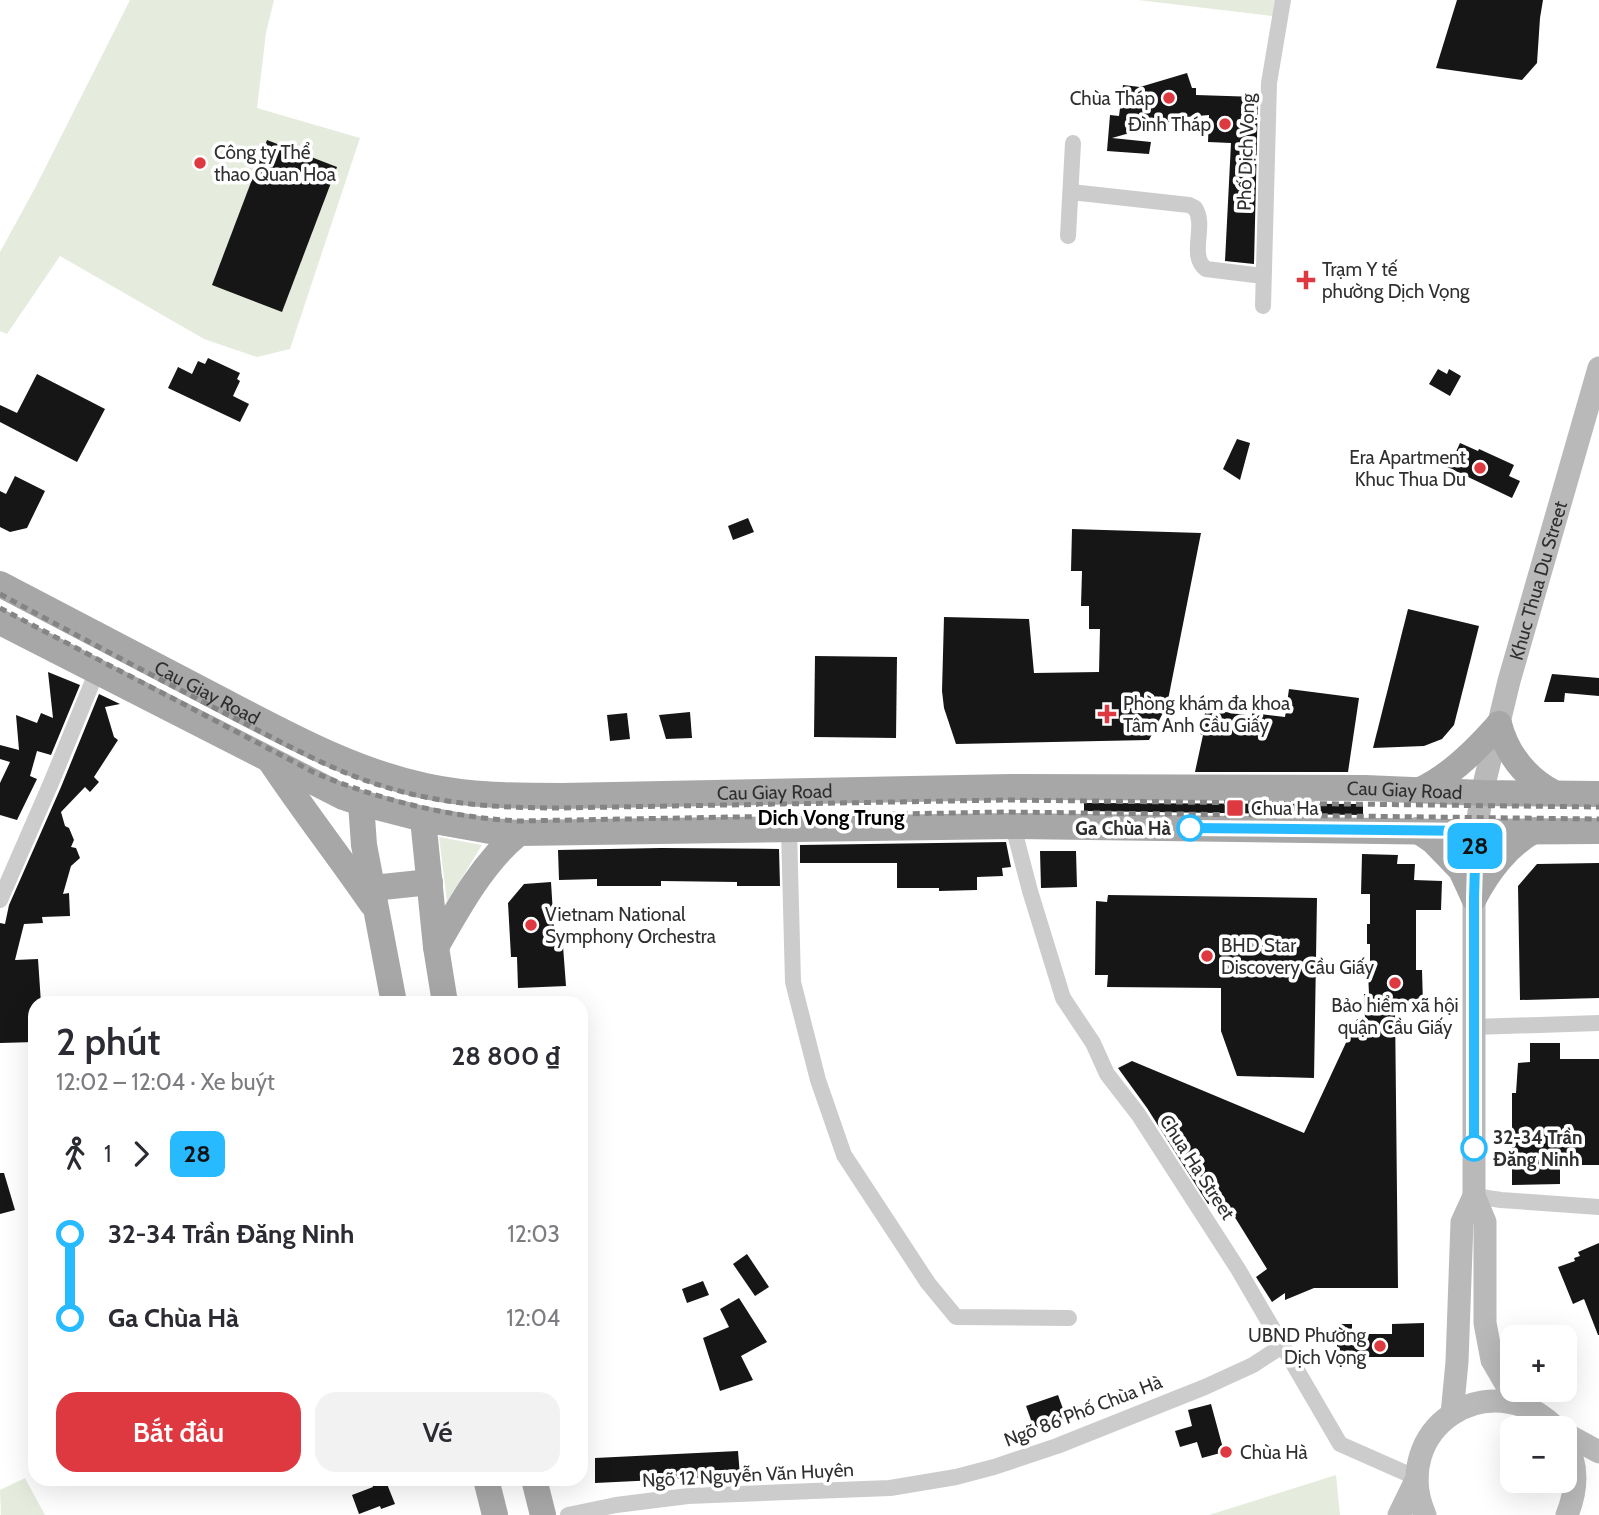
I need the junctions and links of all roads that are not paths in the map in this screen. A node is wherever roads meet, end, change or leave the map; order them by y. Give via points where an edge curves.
1 (1283, 0) edge
2 (1073, 143) dead end
3 (1071, 191) junction
4 (1068, 236) dead end
5 (1263, 276) junction
6 (1263, 306) dead end
7 (1599, 368) edge
8 (0, 584) edge
9 (0, 622) edge
10 (97, 671) junction
11 (1499, 724) junction
12 (269, 759) junction
13 (1420, 790) junction
14 (708, 793) junction
15 (1482, 793) junction
16 (1553, 793) junction
17 (1599, 794) edge
18 (362, 803) junction
19 (423, 819) junction
20 (1013, 826) junction
21 (789, 830) junction
22 (1417, 830) junction
23 (1535, 830) junction
24 (710, 831) junction
25 (1476, 831) junction
26 (1599, 831) edge
27 (519, 833) junction
28 (430, 882) junction
29 (1474, 898) junction
30 (0, 900) edge
31 (375, 900) junction
32 (436, 947) junction
33 (393, 996) edge
34 (444, 996) edge
35 (1599, 1023) edge
36 (1474, 1027) junction
37 (1474, 1196) junction
38 (1599, 1207) edge
39 (1069, 1318) dead end
40 (1282, 1346) junction
41 (1517, 1403) junction
42 (1452, 1414) junction
43 (1542, 1416) edge
44 (1577, 1440) edge
45 (1599, 1452) edge
46 (1417, 1478) junction
47 (488, 1486) edge
48 (536, 1486) edge
49 (890, 1488) joint
50 (1574, 1493) edge
51 (495, 1515) edge
52 (543, 1515) edge
53 (568, 1515) edge
54 (1399, 1515) edge
55 (1425, 1515) edge
56 (1567, 1515) edge

1 - 5 street, Phố Dịch Vọng via 1269,83
2 - 3 street
3 - 4 street
3 - 5 street via 1189,205 1200,218 1200,265
5 - 6 street, Phố Dịch Vọng
7 - 11 street, Khuc Thua Du Street
8 - 14 main road, Cau Giay Road via 280,730 392,778 462,792 514,796
9 - 10 main road, Cau Giay Road
10 - 12 main road, Cau Giay Road
10 - 30 street
11 - 13 main road via 1440,779
11 - 15 street, Khuc Thua Du Street
11 - 16 main road via 1517,762
12 - 18 main road, Cau Giay Road
12 - 31 main road
13 - 14 main road, Cau Giay Road via 1011,787
13 - 15 main road, Cau Giay Road
14 - 24 main road
15 - 16 main road, Cau Giay Road
15 - 25 street, Khuc Thua Du Street
16 - 17 main road, Cau Giay Road
18 - 19 main road, Cau Giay Road
18 - 31 main road via 364,845
19 - 27 main road, Cau Giay Road
19 - 28 main road
20 - 21 main road, Cau Giay Road
20 - 22 main road, Cau Giay Road
20 - 40 street, Chua Ha Street via 1063,998 1107,1074 1238,1269
21 - 24 main road, Cau Giay Road
21 - 39 street via 793,982 813,1065 844,1156 928,1283 956,1317
22 - 25 main road, Cau Giay Road
22 - 29 main road via 1461,870
23 - 25 main road, Cau Giay Road
23 - 26 main road, Cau Giay Road
23 - 29 main road via 1508,850
24 - 27 main road, Cau Giay Road
25 - 29 street, Khuc Thua Du Street
27 - 32 main road via 494,857
28 - 31 main road
28 - 32 main road
29 - 36 street, Khuc Thua Du Street
31 - 33 main road
32 - 34 main road
35 - 36 street
36 - 37 street, Khuc Thua Du Street
37 - 38 street
37 - 41 street via 1485,1223 1485,1323 1492,1360
37 - 42 street via 1462,1222
40 - 46 street, Chua Ha Street via 1340,1444
40 - 49 street, Ngõ 86 Phố Chùa Hà via 1205,1387 1057,1447 994,1467
41 - 42 street via 1486,1401
41 - 43 street
42 - 46 street via 1422,1451
44 - 45 street
46 - 54 street
46 - 55 street
47 - 51 main road
48 - 52 main road
49 - 53 street, Ngõ 12 Nguyễn Văn Huyên via 688,1496
50 - 56 street

